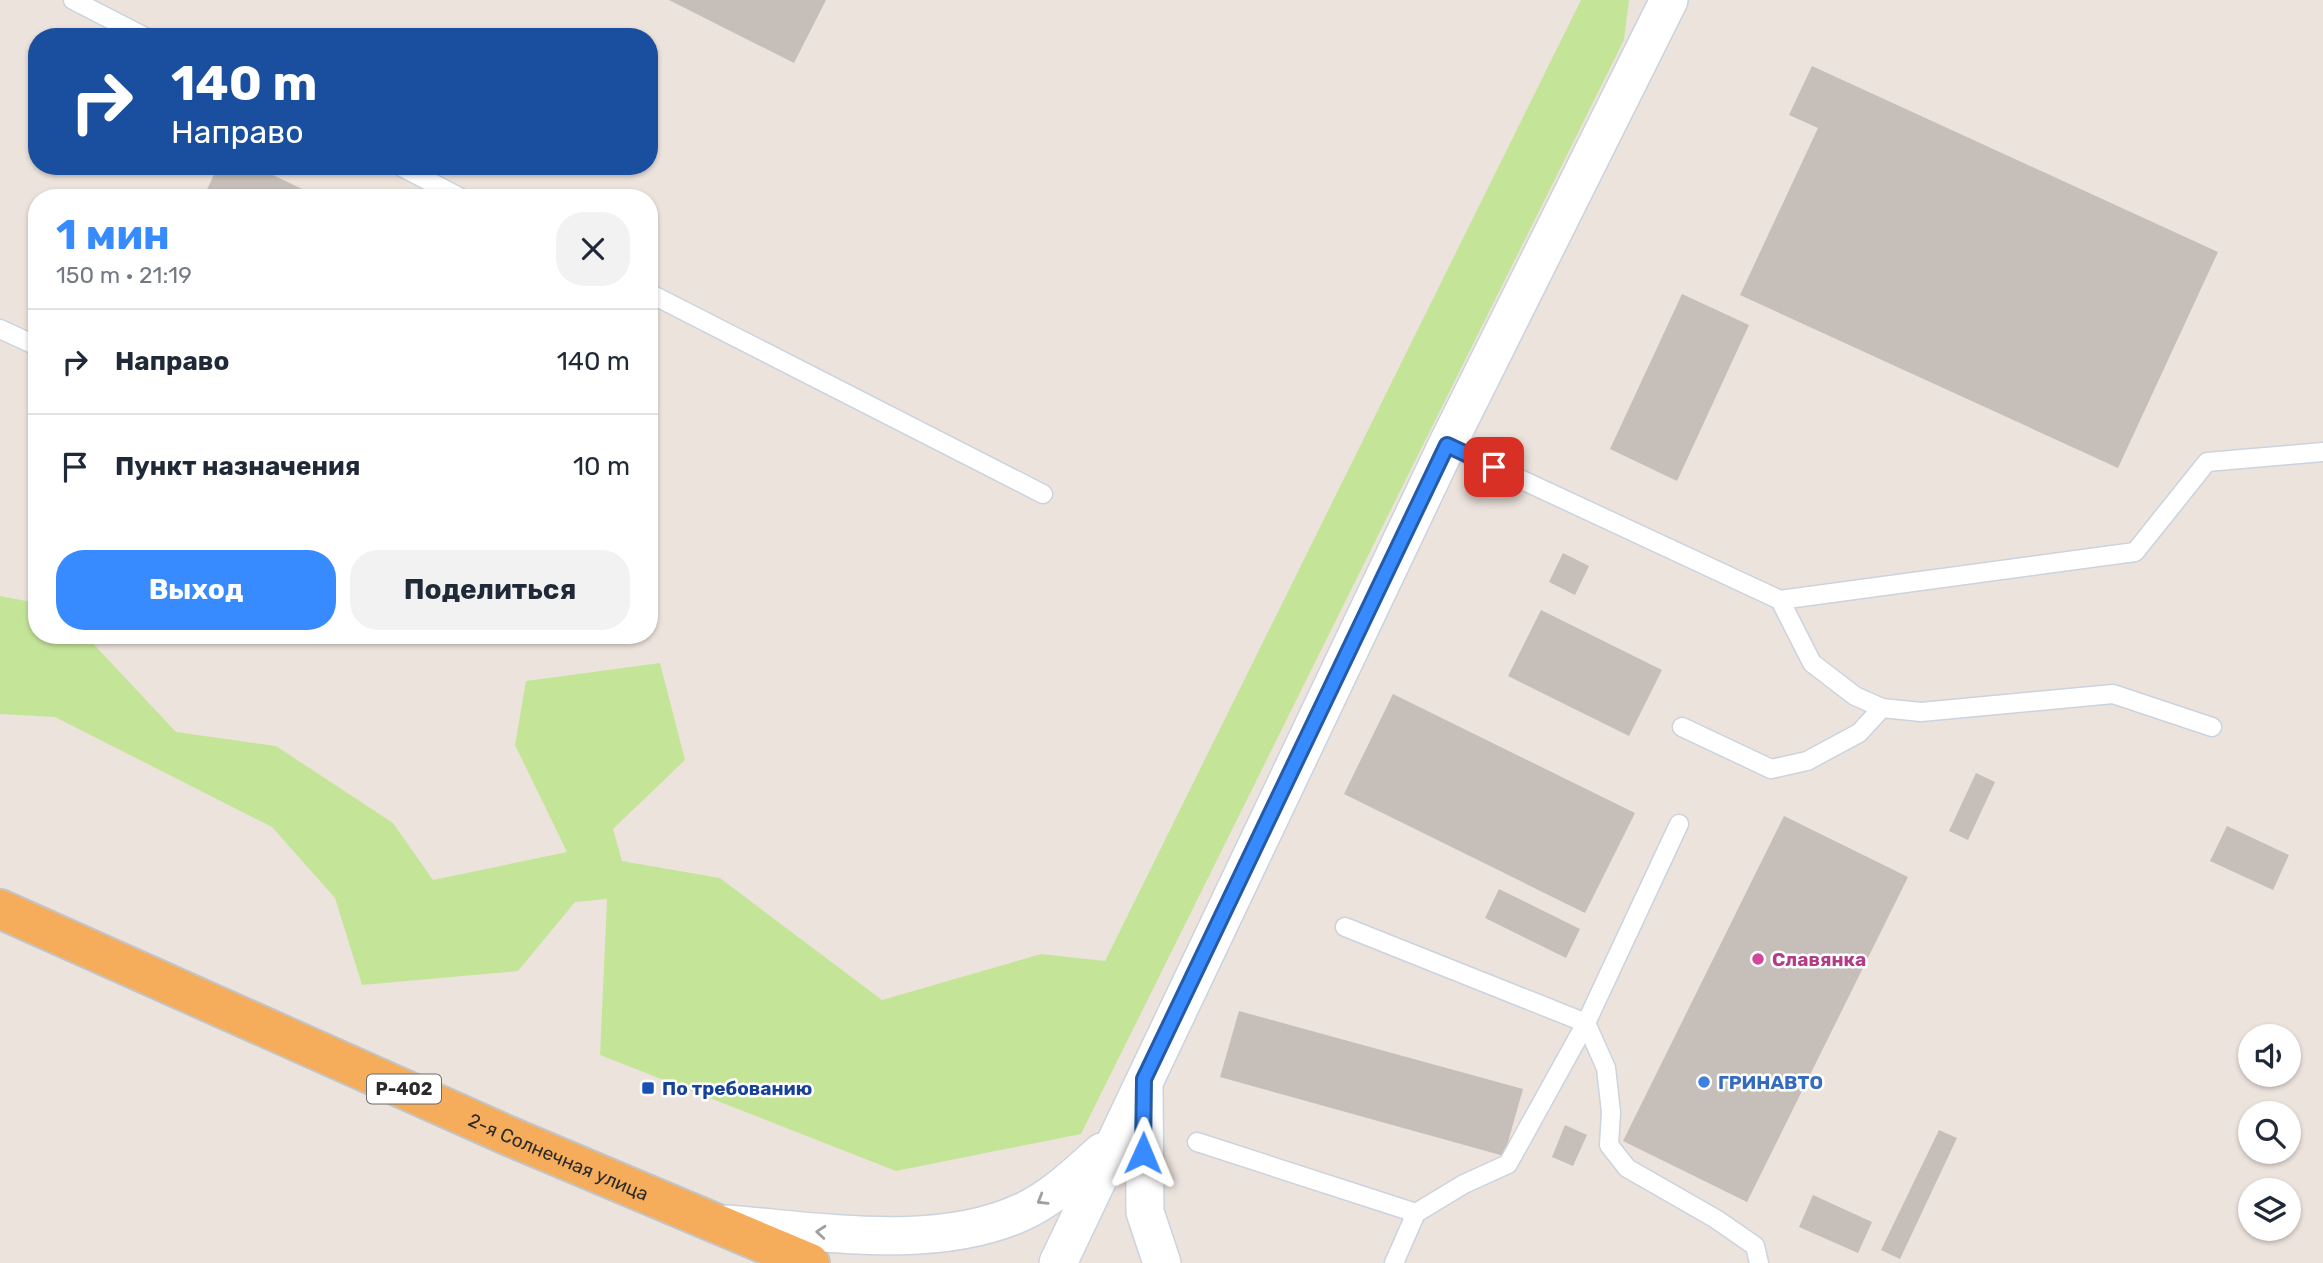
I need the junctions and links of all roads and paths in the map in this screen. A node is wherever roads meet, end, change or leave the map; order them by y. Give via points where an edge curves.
1 (73, 0) edge
2 (1669, 0) edge
3 (127, 28) edge
4 (417, 175) edge
5 (444, 189) edge
6 (658, 298) edge
7 (0, 328) edge
8 (28, 342) edge
9 (1447, 445) junction
10 (2323, 452) edge
11 (1043, 494) dead end
12 (1780, 600) junction
13 (1882, 708) junction
14 (1682, 727) dead end
15 (2212, 727) dead end
16 (1679, 824) dead end
17 (0, 909) edge
18 (1345, 927) dead end
19 (1586, 1023) junction
20 (1144, 1079) junction
21 (1114, 1142) junction
22 (1197, 1142) dead end
23 (1416, 1213) junction
24 (713, 1223) junction
25 (810, 1263) edge
26 (1058, 1263) edge
27 (1161, 1263) edge
28 (1394, 1263) edge
29 (1759, 1263) edge

1 - 3 lane
2 - 9 street
4 - 5 lane
6 - 11 lane
7 - 8 lane
9 - 12 lane
9 - 20 street
10 - 12 lane via 2207,462 2135,552
12 - 13 lane via 1812,663 1855,696
13 - 14 lane via 1860,733 1807,761 1771,769
13 - 15 lane via 1922,712 2113,694
16 - 19 lane
17 - 24 main road, 2-я Солнечная улица / Р-402
18 - 19 lane
19 - 23 lane via 1507,1164
19 - 29 lane via 1606,1068 1609,1145 1627,1168 1755,1246
20 - 21 street
20 - 27 street via 1145,1212
21 -> 24 street via 1062,1188 1022,1212 986,1226 936,1234 854,1234
21 - 26 street
22 - 23 lane
23 - 28 lane
24 - 25 main road, 2-я Солнечная улица / Р-402

